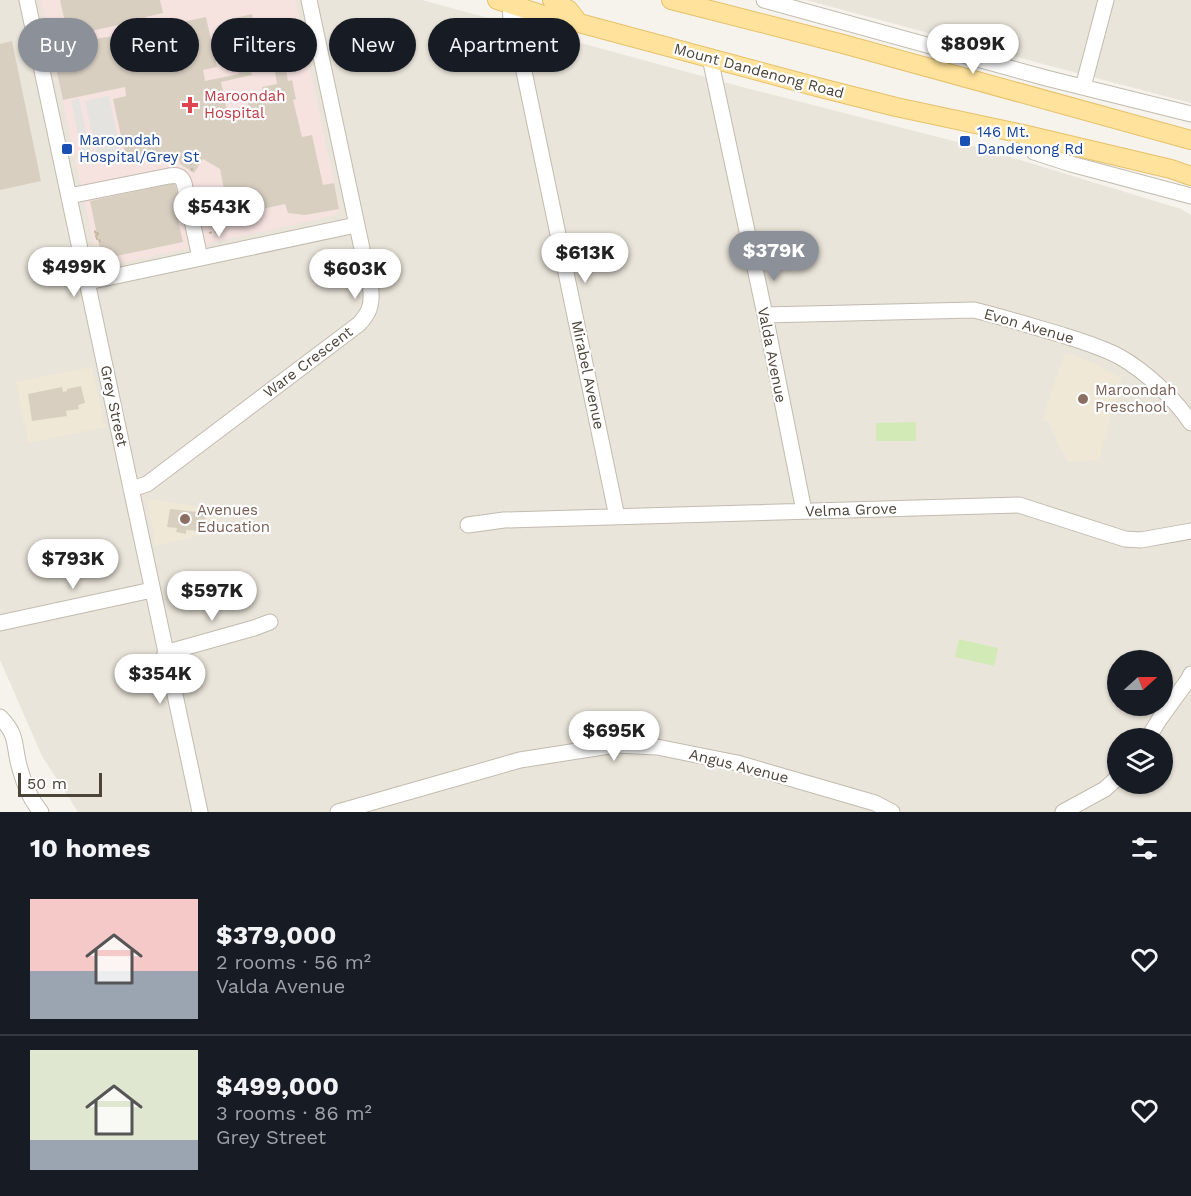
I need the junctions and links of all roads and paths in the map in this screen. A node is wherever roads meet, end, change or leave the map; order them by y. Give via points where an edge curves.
1 (27, 0) edge
2 (309, 0) edge
3 (552, 0) edge
4 (671, 0) edge
5 (764, 0) edge
6 (1106, 0) edge
7 (515, 2) edge
8 (556, 18) edge
9 (575, 18) edge
10 (580, 23) edge
11 (710, 58) junction
12 (1083, 87) junction
13 (1191, 114) edge
14 (1023, 134) junction
15 (1191, 140) edge
16 (1191, 176) edge
17 (69, 196) junction
18 (1191, 196) edge
19 (226, 215) dead end
20 (356, 225) junction
21 (209, 233) dead end
22 (90, 238) dead end
23 (101, 245) dead end
24 (200, 258) junction
25 (88, 282) junction
26 (765, 315) junction
27 (1191, 423) edge
28 (131, 489) junction
29 (804, 511) junction
30 (617, 517) junction
31 (468, 525) dead end
32 (1191, 531) edge
33 (152, 590) junction
34 (270, 622) dead end
35 (0, 623) edge
36 (165, 653) junction
37 (1191, 674) edge
38 (0, 717) edge
39 (1154, 728) edge
40 (1107, 787) edge
41 (41, 812) edge
42 (200, 812) edge
43 (338, 812) edge
44 (892, 812) edge
45 (1063, 812) edge

1 - 17 street, Grey Street
2 - 20 street, Ware Crescent
3 - 9 main road via 569,9
4 - 15 main road
5 - 12 street
6 - 12 street
7 - 8 main road, Mount Dandenong Road
7 - 30 street, Mirabel Avenue via 521,57
10 - 11 main road, Mount Dandenong Road
11 - 14 main road, Mount Dandenong Road via 896,107
11 - 26 street, Valda Avenue
12 - 13 street
14 - 16 main road, Mount Dandenong Road
14 - 18 street via 1034,152
17 - 24 street via 180,177
17 - 25 street, Grey Street
19 - 21 path via 223,230
20 - 24 street
20 - 28 street, Ware Crescent via 371,291 367,316 147,484
22 - 23 path via 96,236
24 - 25 street
25 - 28 street, Grey Street
26 - 27 street, Evon Avenue via 974,310 1081,341 1120,357 1173,400
26 - 29 street, Valda Avenue
28 - 33 street, Grey Street
29 - 30 street, Velma Grove
29 - 32 street, Velma Grove via 1019,505 1125,539
30 - 31 street, Velma Grove via 504,520
33 - 35 street
33 - 36 street, Grey Street
34 - 36 street
36 - 42 street, Grey Street
37 - 39 street
38 - 41 street via 15,739 30,799
40 - 45 street
43 - 44 street, Angus Avenue via 520,760 616,745 657,747 737,763 875,803

